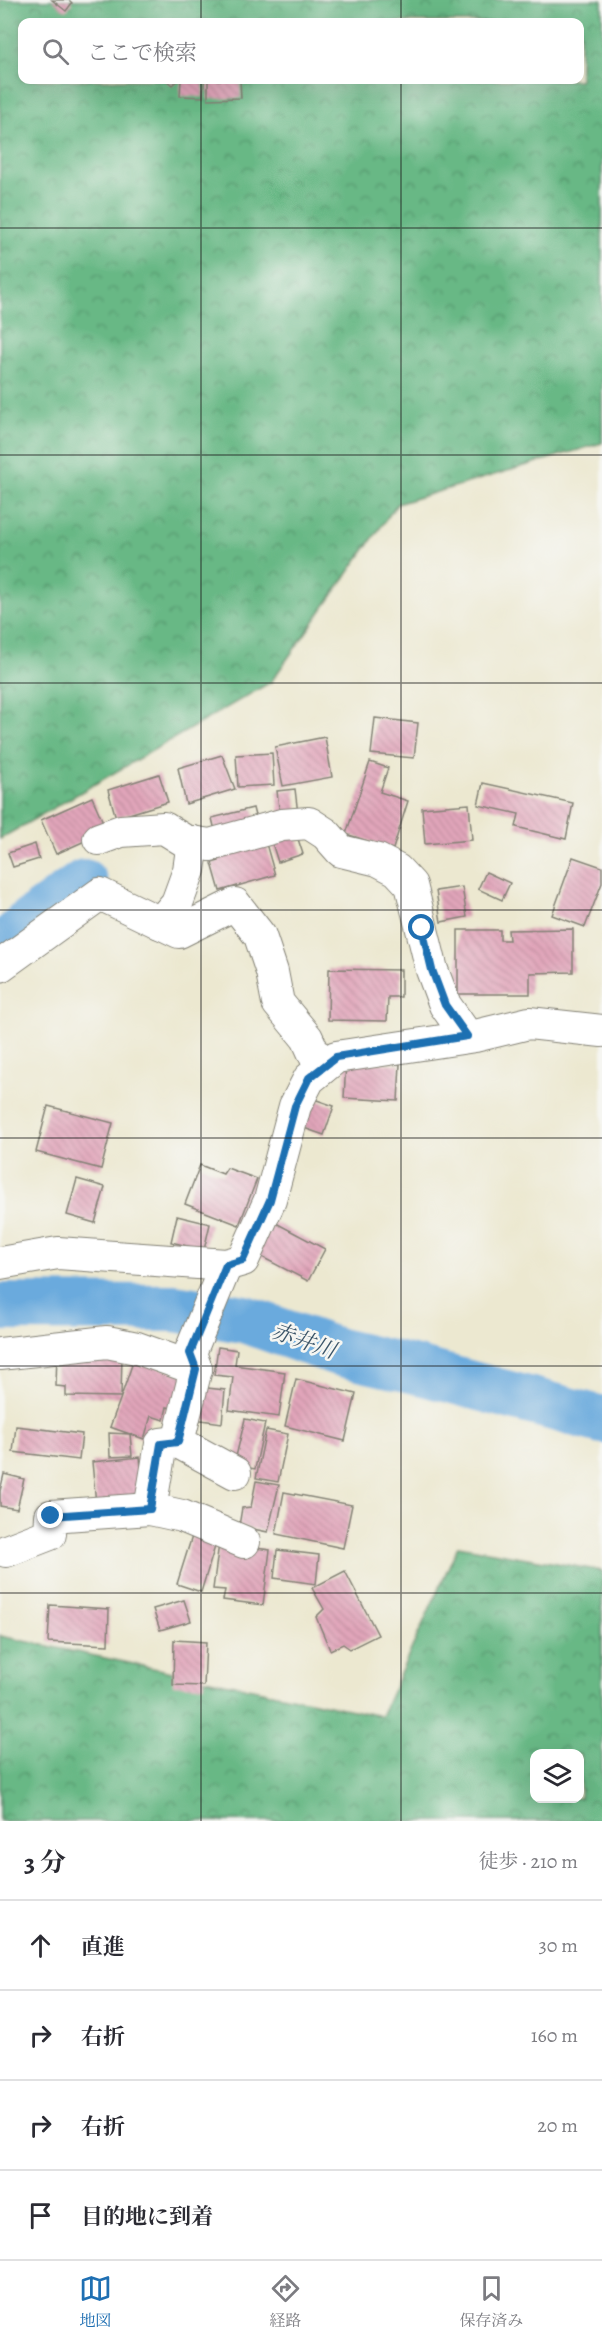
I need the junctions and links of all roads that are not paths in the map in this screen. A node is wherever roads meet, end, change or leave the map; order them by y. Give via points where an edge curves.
1 (99, 839) dead end
2 (193, 842) junction
3 (160, 923) junction
4 (0, 966) edge
5 (602, 1031) edge
6 (467, 1036) junction
7 (321, 1069) junction
8 (0, 1263) edge
9 (226, 1265) junction
10 (0, 1354) edge
11 (193, 1361) junction
12 (178, 1442) junction
13 (235, 1473) dead end
14 (150, 1509) junction
15 (244, 1542) dead end
16 (6, 1551) dead end

1 - 2 street via 121,831 164,828
2 - 3 street via 189,870 177,903
2 - 6 street via 210,845 282,825 309,823 341,851 378,860 397,870 411,885 445,1005
3 - 4 street via 100,894
3 - 7 street via 178,932 235,904 260,936 278,1003 307,1038
5 - 6 street via 529,1023
6 - 7 street via 336,1057
7 - 9 street via 309,1078 295,1106 270,1200 243,1260
8 - 9 street via 58,1252
9 - 11 street
10 - 11 street via 108,1342
11 - 12 street
12 - 13 street
12 - 14 street via 161,1444
14 - 15 street via 182,1516
14 - 16 street via 51,1516 50,1534

